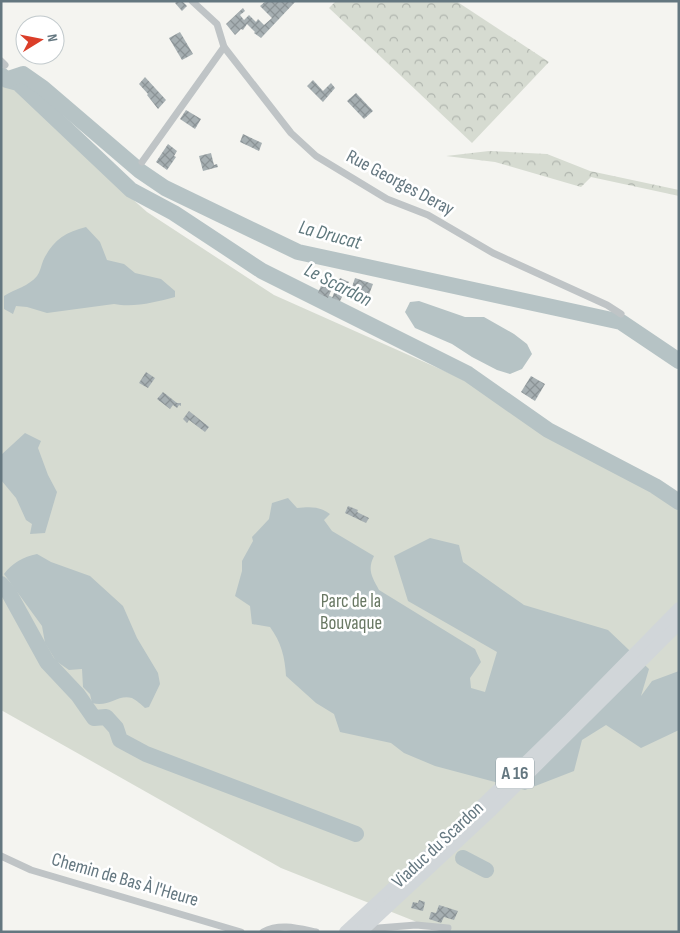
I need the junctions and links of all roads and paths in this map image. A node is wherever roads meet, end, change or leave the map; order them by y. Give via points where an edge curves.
1 (192, 1) edge
2 (224, 46) junction
3 (142, 162) dead end
4 (621, 314) dead end
5 (679, 608) edge
6 (679, 624) edge
7 (1, 856) edge
8 (448, 928) dead end
9 (241, 932) edge
10 (263, 932) edge
11 (316, 932) edge
12 (345, 932) edge
13 (351, 932) edge
14 (361, 932) edge

1 - 2 street, Rue Georges Deray via 217,24
2 - 3 street
2 - 4 street, Rue Georges Deray via 292,133 316,156 387,199 428,215 492,253
5 - 12 highway, Viaduc du Scardon / A 16 via 491,796
6 - 14 highway, Viaduc du Scardon / A 16 via 492,810
7 - 9 street, Chemin de Bas À l'Heure via 31,870
8 - 13 street via 387,926
10 - 11 street via 286,926

